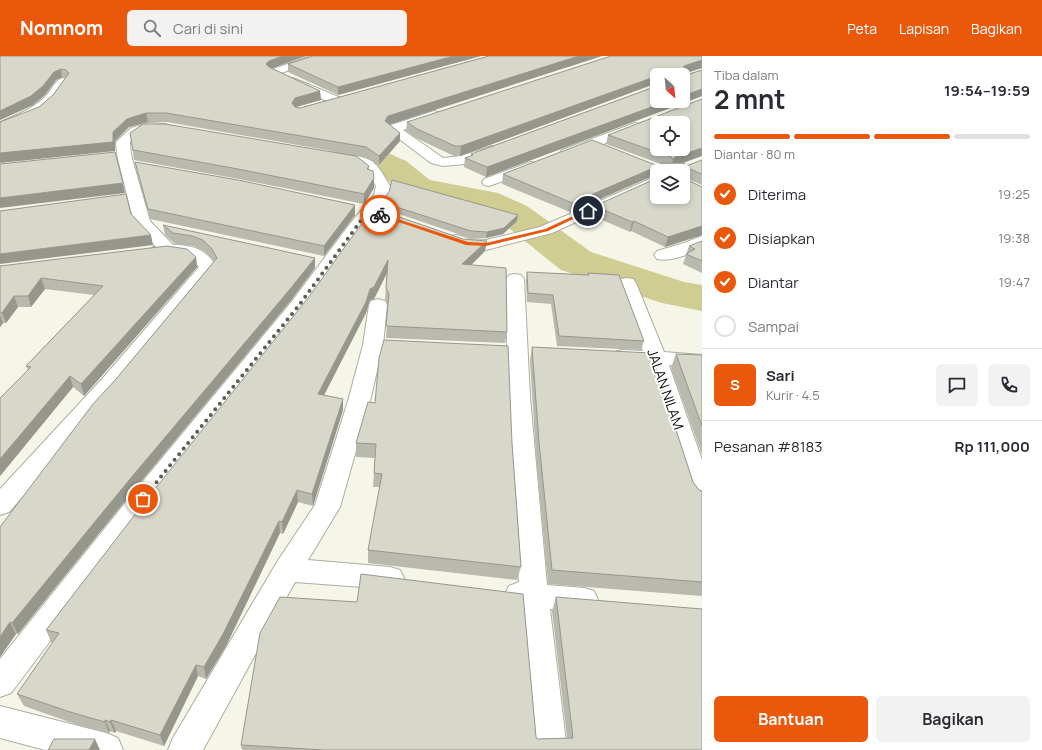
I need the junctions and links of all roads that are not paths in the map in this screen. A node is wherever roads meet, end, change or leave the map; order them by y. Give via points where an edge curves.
1 (322, 56) edge
2 (63, 81) edge
3 (322, 105) edge
4 (446, 111) edge
5 (646, 123) edge
6 (0, 127) edge
7 (175, 129) edge
8 (590, 144) junction
9 (505, 145) edge
10 (612, 152) edge
11 (108, 156) edge
12 (330, 156) edge
13 (131, 162) junction
14 (650, 177) edge
15 (488, 182) dead end
16 (142, 223) junction
17 (173, 230) edge
18 (446, 237) edge
19 (702, 241) edge
20 (169, 250) junction
21 (145, 253) edge
22 (664, 255) dead end
23 (515, 279) dead end
24 (627, 283) dead end
25 (378, 305) dead end
26 (601, 355) edge
27 (656, 358) junction
28 (702, 361) edge
29 (702, 496) edge
30 (0, 505) edge
31 (287, 570) junction
32 (416, 582) edge
33 (495, 591) edge
34 (534, 596) junction
35 (610, 603) edge
36 (0, 683) edge
37 (0, 722) edge
38 (106, 750) edge
39 (185, 750) edge
40 (550, 750) edge

1 - 3 street via 274,72 341,100
2 - 6 street via 50,99 36,111
4 - 9 street via 393,129 436,160 447,162 462,161
5 - 8 street
7 - 13 street via 150,127 131,132 123,142
8 - 10 street
8 - 15 street
11 - 13 street
12 - 36 street via 361,161 373,168 383,186 381,196 321,262 300,304 143,499
13 - 16 street via 128,198
14 - 18 street via 546,230 486,245 468,244
16 - 17 street
16 - 20 street
19 - 22 street
20 - 21 street
20 - 30 street via 191,251 205,260 208,267 110,384
23 - 34 street
24 - 27 street, JALAN NILAM
25 - 31 street via 381,346 359,401 327,507
26 - 27 street
27 - 28 street
27 - 29 street, JALAN NILAM
31 - 32 street via 354,574
31 - 39 street
33 - 34 street
34 - 35 street
34 - 40 street
37 - 38 street

